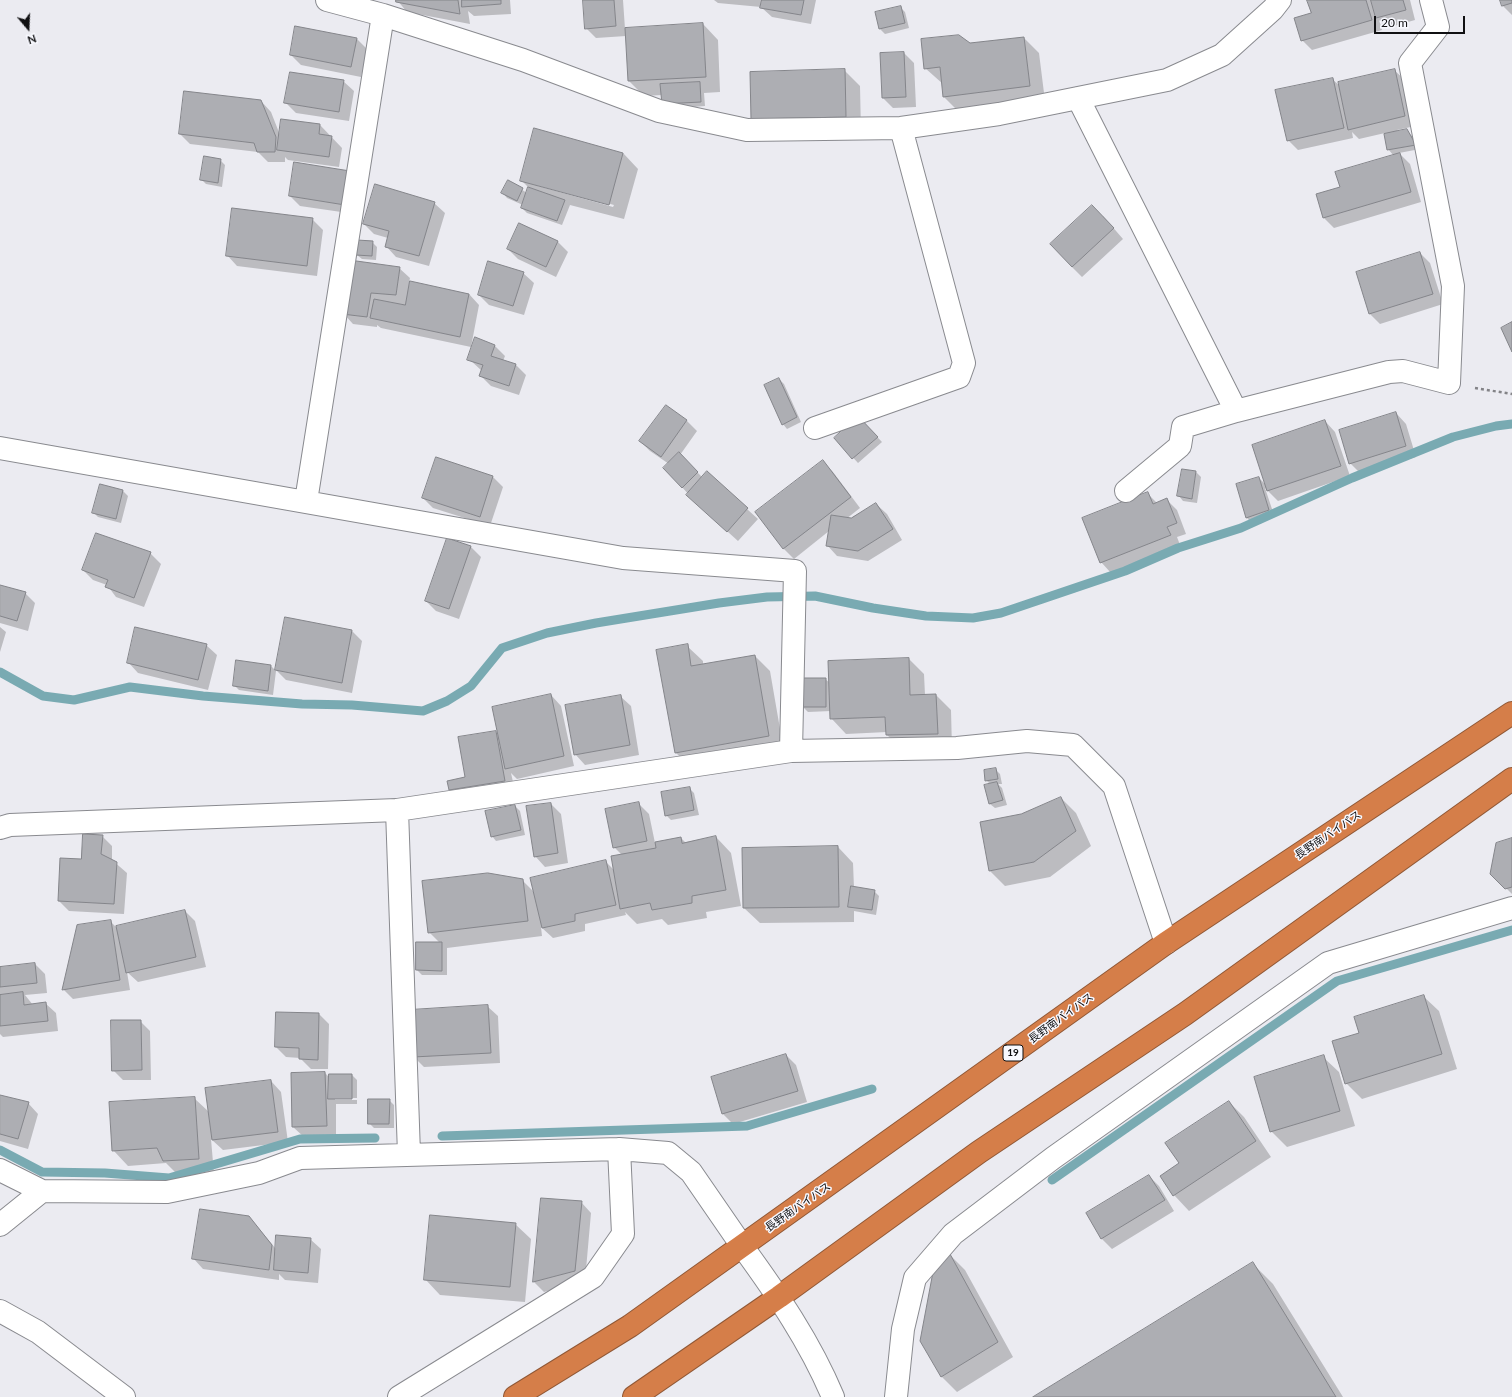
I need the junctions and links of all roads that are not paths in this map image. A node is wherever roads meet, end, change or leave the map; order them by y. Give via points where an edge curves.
1 (327, 0) edge
2 (1431, 0) edge
3 (1275, 3) edge
4 (383, 15) junction
5 (1078, 98) junction
6 (901, 128) junction
7 (1236, 411) junction
8 (815, 428) dead end
9 (0, 448) edge
10 (1126, 491) dead end
11 (306, 501) junction
12 (1512, 713) edge
13 (792, 751) junction
14 (1512, 779) edge
15 (397, 810) junction
16 (0, 828) edge
17 (1512, 908) edge
18 (1166, 943) junction
19 (619, 1149) junction
20 (409, 1154) junction
21 (0, 1170) edge
22 (42, 1191) junction
23 (0, 1225) edge
24 (742, 1246) junction
25 (779, 1297) junction
26 (0, 1311) edge
27 (124, 1397) edge
28 (399, 1397) edge
29 (516, 1397) edge
30 (634, 1397) edge
31 (833, 1397) edge
32 (896, 1397) edge

1 - 4 street
2 - 7 street via 1438,27 1410,63 1454,286 1449,383 1403,371 1389,372
3 - 5 street via 1222,55 1167,80
4 - 6 street via 522,60 659,111 747,130
4 - 11 street
5 - 6 street via 999,114
5 - 7 street
6 - 8 street via 964,363 959,377
7 - 10 street via 1183,427 1180,446
9 - 11 street
11 - 13 street via 623,558 796,571
12 - 18 highway, 長野南バイパス / 19
13 - 15 street
13 - 18 street via 957,748 1027,741 1073,745 1114,786
14 - 25 highway via 1185,1014 979,1152
15 - 16 street via 10,825
15 - 20 street
17 - 32 street via 1328,963 1053,1158 953,1234 915,1278 903,1329
18 - 24 highway, 長野南バイパス / 19
19 - 20 street
19 - 24 street via 668,1153 691,1172
19 - 28 street via 623,1234 593,1277
20 - 22 street via 300,1158 259,1173 167,1192
21 - 22 street
22 - 23 street
24 - 25 street
24 - 29 highway, 長野南バイパス / 19 via 630,1326
25 - 30 highway
25 - 31 street via 819,1364
26 - 27 street via 38,1332

